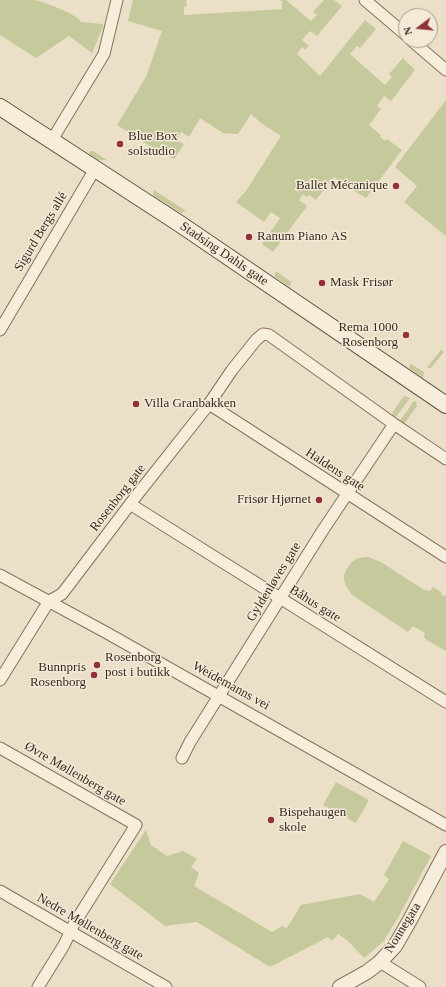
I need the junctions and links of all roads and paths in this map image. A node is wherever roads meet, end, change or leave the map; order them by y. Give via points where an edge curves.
1 (117, 0) edge
2 (364, 0) edge
3 (398, 29) edge
4 (420, 48) edge
5 (446, 70) edge
6 (0, 107) edge
7 (52, 140) junction
8 (95, 169) junction
9 (0, 330) edge
10 (209, 404) junction
11 (446, 405) edge
12 (394, 424) junction
13 (446, 459) edge
14 (347, 494) junction
15 (130, 504) junction
16 (446, 557) edge
17 (0, 576) edge
18 (280, 599) junction
19 (49, 601) junction
20 (0, 680) edge
21 (219, 696) junction
22 (446, 702) edge
23 (0, 748) edge
24 (182, 758) dead end
25 (446, 825) edge
26 (446, 852) edge
27 (0, 890) edge
28 (70, 932) junction
29 (380, 962) junction
30 (38, 987) edge
31 (166, 987) edge
32 (340, 987) edge
33 (420, 987) edge

1 - 7 street via 104,54
2 - 3 street
4 - 5 street
6 - 7 main road, Stadsing Dahls gate
7 - 8 main road, Stadsing Dahls gate
8 - 9 street, Sigurd Bergs allé
8 - 11 main road, Stadsing Dahls gate
10 - 12 street, Rosenborg gate via 232,370 263,334
10 - 14 street, Haldens gate
10 - 15 street, Rosenborg gate
12 - 13 street
12 - 14 street, Gyldenløves gate
14 - 16 street, Haldens gate
14 - 18 street, Gyldenløves gate
15 - 18 street, Båhus gate
15 - 19 street, Rosenborg gate via 62,594
17 - 19 street, Weidemanns vei
18 - 21 street, Gyldenløves gate
18 - 22 street, Båhus gate
19 - 20 street, Rosenborg gate
19 - 21 street, Weidemanns vei
21 - 24 street, Gyldenløves gate
21 - 25 street, Weidemanns vei
23 - 28 street, Øvre Møllenberg gate via 136,825
26 - 29 street, Nonnegata via 395,946
27 - 28 street, Nedre Møllenberg gate
28 - 30 street
28 - 31 street, Nedre Møllenberg gate
29 - 32 street, Nonnegata
29 - 33 street

